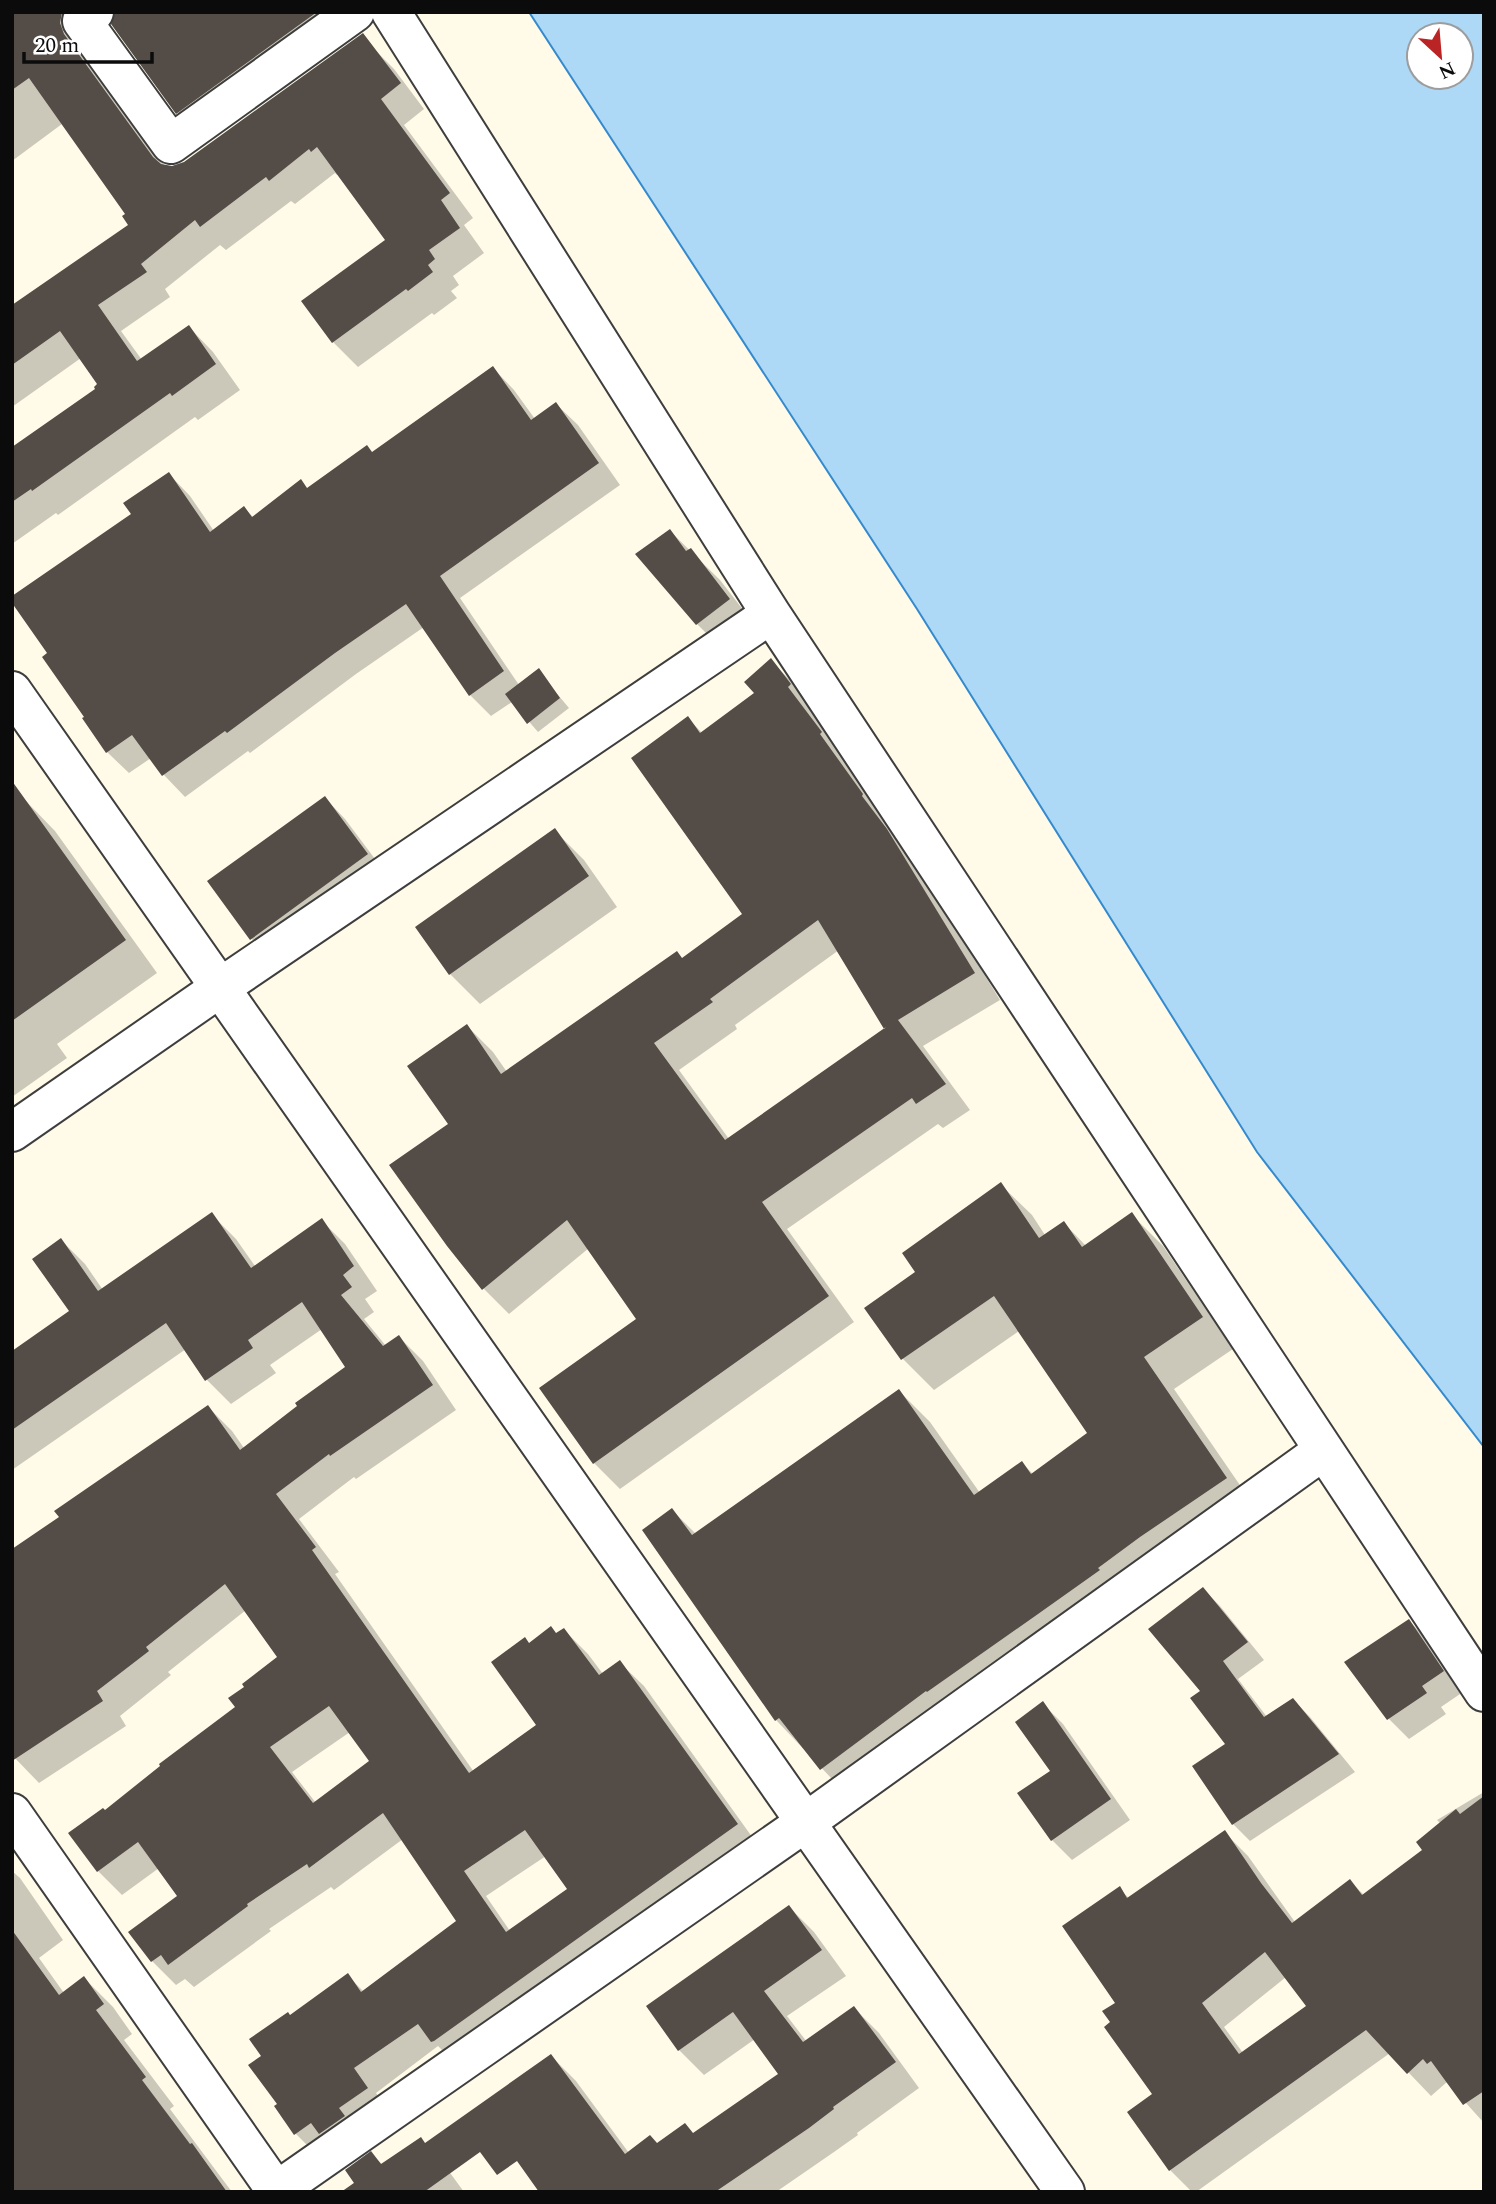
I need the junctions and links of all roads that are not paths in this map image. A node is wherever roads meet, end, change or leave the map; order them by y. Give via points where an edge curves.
1 (94, 12) edge
2 (355, 12) edge
3 (391, 12) edge
4 (771, 614) junction
5 (12, 691) edge
6 (221, 986) junction
7 (12, 1132) edge
8 (1324, 1450) junction
9 (1484, 1692) edge
10 (12, 1813) edge
11 (806, 1822) junction
12 (276, 2191) edge
13 (1065, 2192) edge

1 - 2 street via 82,21 171,144
3 - 4 street
4 - 6 street
4 - 8 street
5 - 6 street
6 - 7 street
6 - 11 street
8 - 9 street
8 - 11 street
10 - 12 street
11 - 12 street
11 - 13 street

